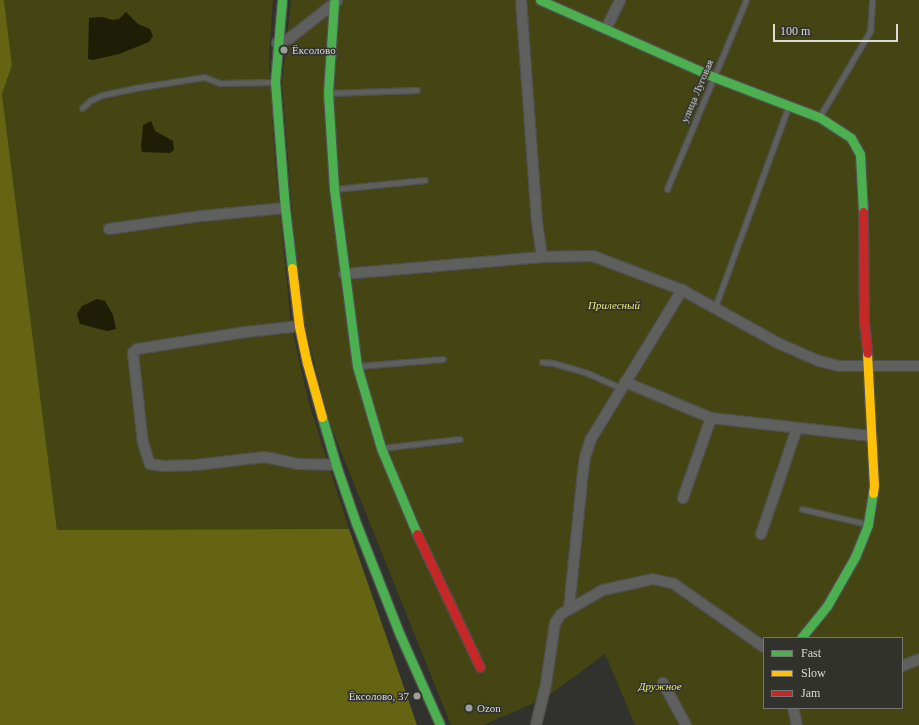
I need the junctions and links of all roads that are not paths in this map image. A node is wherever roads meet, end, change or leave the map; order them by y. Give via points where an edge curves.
1 (282, 0) edge
2 (521, 0) edge
3 (540, 0) edge
4 (620, 0) edge
5 (746, 0) edge
6 (872, 0) edge
7 (336, 1) edge
8 (606, 29) junction
9 (277, 43) junction
10 (714, 77) junction
11 (275, 82) junction
12 (417, 90) dead end
13 (328, 93) junction
14 (789, 104) junction
15 (82, 108) dead end
16 (819, 117) junction
17 (425, 180) dead end
18 (334, 189) junction
19 (667, 189) dead end
20 (285, 208) junction
21 (109, 229) dead end
22 (542, 257) junction
23 (344, 274) junction
24 (682, 290) junction
25 (715, 307) junction
26 (299, 326) junction
27 (443, 358) dead end
28 (542, 362) dead end
29 (357, 366) junction
30 (869, 366) junction
31 (919, 366) edge
32 (623, 385) junction
33 (711, 418) junction
34 (797, 428) junction
35 (871, 436) junction
36 (459, 439) dead end
37 (381, 448) junction
38 (336, 465) junction
39 (683, 498) dead end
40 (802, 509) dead end
41 (868, 524) junction
42 (761, 534) dead end
43 (569, 609) junction
44 (802, 637) edge
45 (763, 646) edge
46 (919, 659) edge
47 (903, 666) edge
48 (480, 667) dead end
49 (663, 683) dead end
50 (794, 709) edge
51 (440, 725) edge
52 (536, 725) edge
53 (686, 725) edge
54 (797, 725) edge

1 - 9 street
2 - 22 street via 537,222
3 - 8 street
4 - 8 street
5 - 10 lane, улица Луговая
6 - 16 lane via 870,31
7 - 9 street via 290,38
7 - 13 street
8 - 10 street
9 - 11 street
10 - 14 street
10 - 19 lane, улица Луговая
11 - 15 lane via 220,83 204,77 102,95
11 - 20 street
12 - 13 lane
13 - 18 street
14 - 16 street
14 - 25 lane
16 - 30 street via 851,138 860,154 864,322
17 - 18 lane
18 - 23 street
20 - 21 street
20 - 26 street
22 - 23 street
22 - 24 street via 594,256
23 - 29 street
24 - 25 street
24 - 32 street
25 - 30 street via 780,344 819,361 839,366
26 - 38 street
26 - 38 street via 137,349 133,353 144,443 150,464 164,466 265,457 297,464
27 - 29 lane
28 - 32 lane via 585,372
29 - 37 street
30 - 31 street
30 - 35 street
32 - 33 street
32 - 43 street via 591,439 585,457
33 - 34 street
33 - 39 street
34 - 35 street
34 - 42 street
35 - 41 street via 874,485
36 - 37 lane
37 - 48 street via 411,522
38 - 51 street via 400,635
40 - 41 lane
41 - 44 street via 843,581
43 - 45 street via 603,590 653,580 674,584
43 - 52 street via 555,622 546,684
46 - 47 street
49 - 53 street
50 - 54 street

